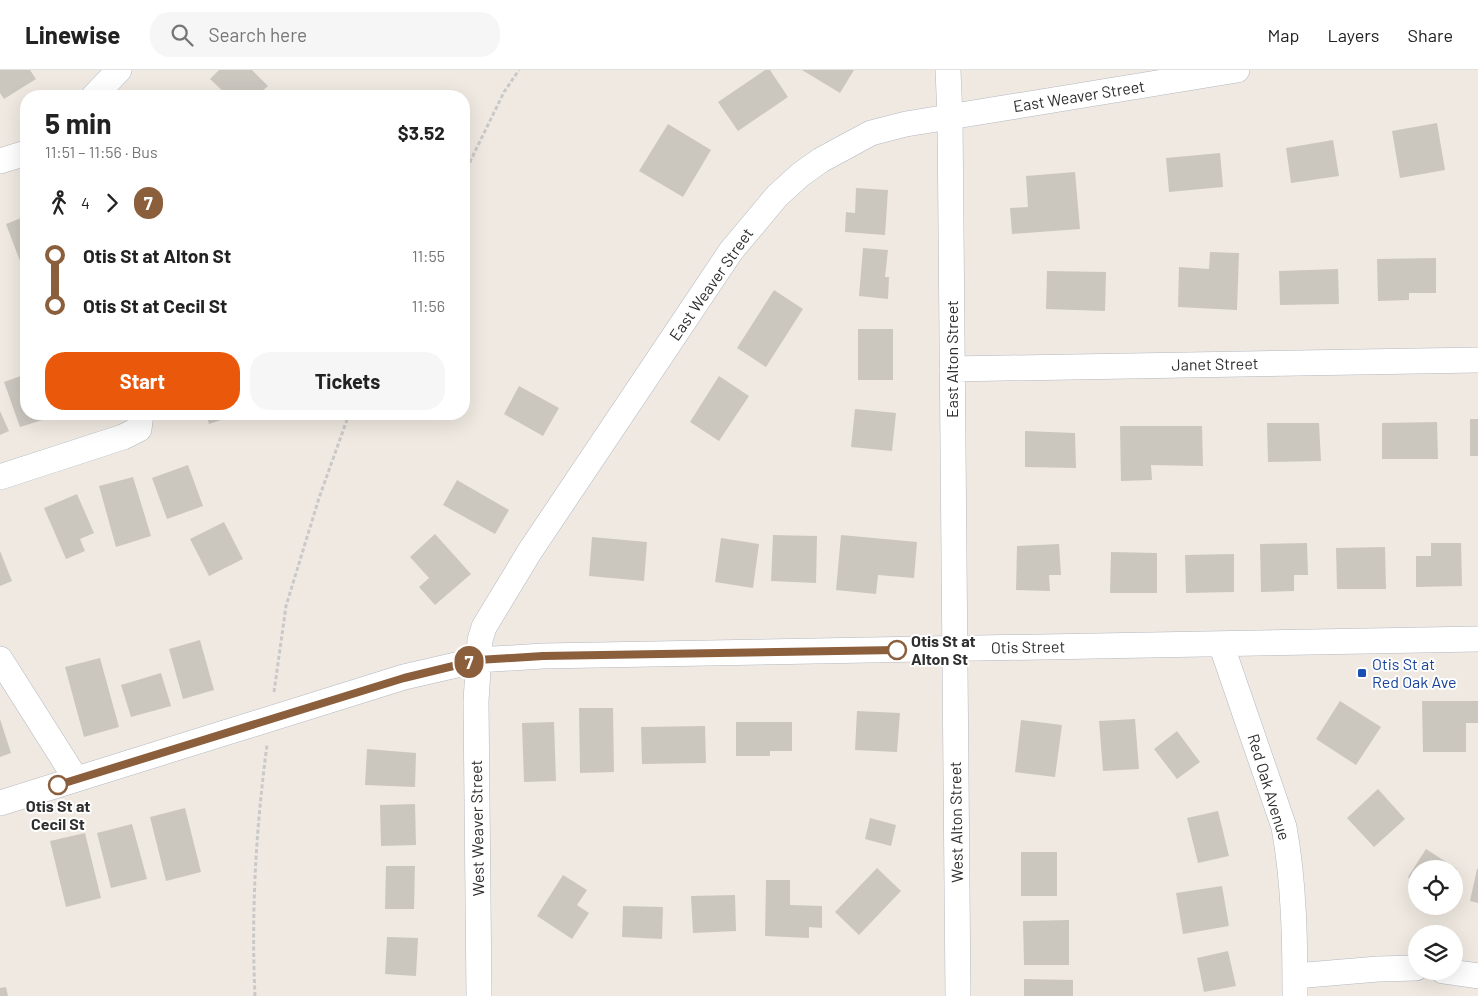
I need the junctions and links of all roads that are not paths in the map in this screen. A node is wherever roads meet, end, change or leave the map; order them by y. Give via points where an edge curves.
1 (119, 70) edge
2 (948, 70) edge
3 (1237, 70) edge
4 (100, 90) edge
5 (950, 116) junction
6 (20, 155) edge
7 (0, 161) edge
8 (1478, 360) edge
9 (952, 369) junction
10 (140, 421) edge
11 (0, 477) edge
12 (1478, 638) edge
13 (1221, 644) junction
14 (955, 649) junction
15 (0, 659) edge
16 (478, 660) junction
17 (76, 780) junction
18 (0, 803) edge
19 (1408, 968) edge
20 (1463, 974) edge
21 (1478, 976) edge
22 (1295, 986) edge
23 (478, 996) edge
24 (958, 996) edge

1 - 4 street
2 - 5 street, East Alton Street
3 - 5 street, East Weaver Street
5 - 9 street, East Alton Street
5 - 16 street, East Weaver Street via 871,133 822,160 778,196 731,251 530,551 484,627
6 - 7 street
8 - 9 street, Janet Street
9 - 14 street, East Alton Street
10 - 11 street via 123,437
12 - 13 street, Otis Street
13 - 14 street, Otis Street
13 - 22 street, Red Oak Avenue via 1284,827 1291,880
14 - 16 street, Otis Street
14 - 24 street, West Alton Street
15 - 17 street
16 - 17 street, Otis Street via 404,678
16 - 23 street, West Weaver Street
17 - 18 street, Otis Street
19 - 22 street via 1378,969
20 - 21 street

